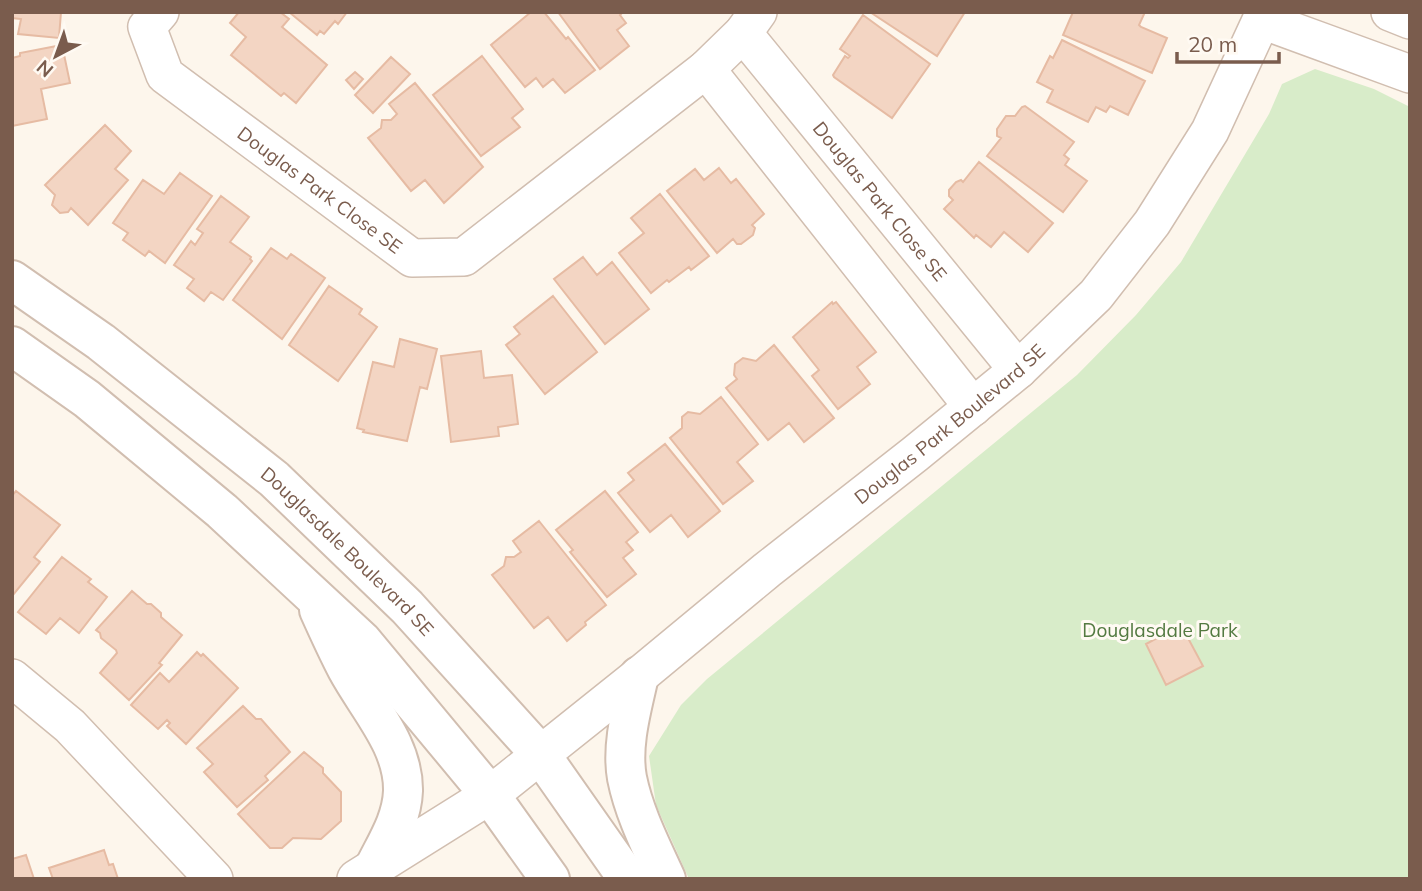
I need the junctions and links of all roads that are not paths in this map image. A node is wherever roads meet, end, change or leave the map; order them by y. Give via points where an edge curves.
1 (160, 12) edge
2 (1390, 12) edge
3 (1264, 16) edge
4 (1410, 20) edge
5 (751, 23) edge
6 (706, 69) junction
7 (1410, 74) edge
8 (12, 280) edge
9 (12, 346) edge
10 (1018, 370) junction
11 (973, 407) junction
12 (310, 593) junction
13 (639, 676) junction
14 (12, 678) edge
15 (541, 755) junction
16 (490, 795) junction
17 (365, 873) edge
18 (214, 879) edge
19 (550, 879) edge
20 (628, 879) edge
21 (666, 879) edge

1 - 6 street, Douglas Park Close SE via 147,27 165,75 412,258 464,257
2 - 4 street
3 - 7 street
3 - 10 street, Douglas Park Boulevard SE via 1210,131 1152,223 1096,295
5 - 6 street, Douglas Park Close SE
5 - 10 street, Douglas Park Close SE
6 - 11 street
8 - 15 street, Douglasdale Boulevard SE via 101,342 274,479 407,607
9 - 12 street via 87,399 222,511
10 - 11 street, Douglas Park Boulevard SE
11 - 13 street, Douglas Park Boulevard SE
12 - 16 street via 362,641
12 - 17 street via 347,669 397,751 402,775 397,821
13 - 15 street, Douglas Park Boulevard SE
13 - 21 street via 628,732 627,776
14 - 18 street via 70,726
15 - 16 street, Douglas Park Boulevard SE
15 - 20 street, Douglasdale Boulevard SE
16 - 17 street, Douglas Park Boulevard SE
16 - 19 street

